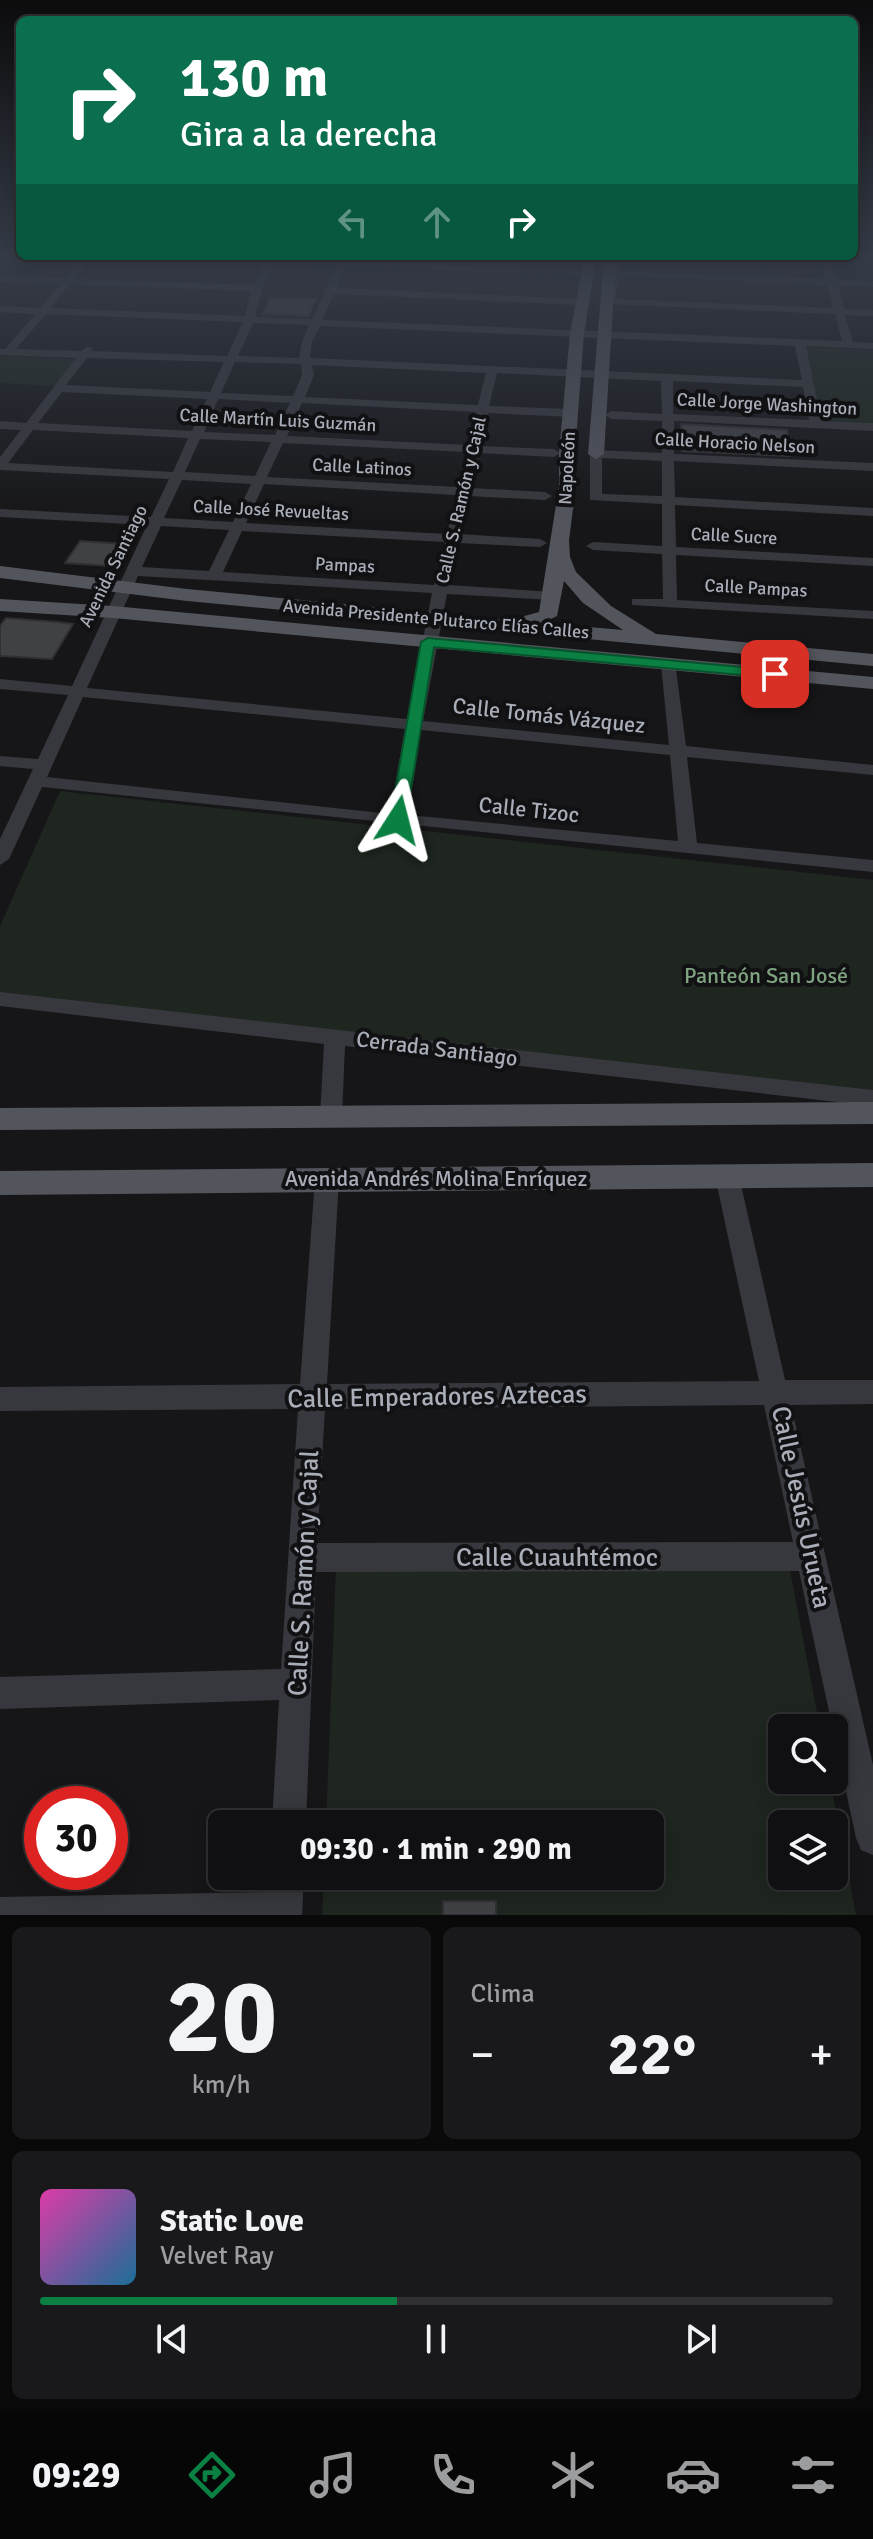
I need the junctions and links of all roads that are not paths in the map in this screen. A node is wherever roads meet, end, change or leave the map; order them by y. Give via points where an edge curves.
1 (237, 344) edge
2 (307, 344) edge
3 (576, 344) edge
4 (603, 344) edge
5 (800, 344) edge
6 (838, 344) edge
7 (848, 345) joint
8 (873, 346) edge
9 (3, 348) edge
10 (86, 352) junction
11 (231, 358) junction
12 (305, 361) junction
13 (492, 370) junction
14 (575, 373) junction
15 (602, 375) junction
16 (667, 378) junction
17 (808, 384) junction
18 (56, 388) junction
19 (215, 395) junction
20 (298, 399) junction
21 (483, 408) junction
22 (570, 413) junction
23 (611, 415) dead end
24 (668, 418) junction
25 (816, 424) junction
26 (0, 425) edge
27 (29, 426) junction
28 (870, 427) edge
29 (197, 433) junction
30 (279, 439) junction
31 (873, 443) edge
32 (473, 449) junction
33 (554, 453) dead end
34 (596, 454) junction
35 (669, 458) junction
36 (0, 465) edge
37 (873, 467) edge
38 (178, 474) junction
39 (261, 480) junction
40 (462, 491) junction
41 (545, 496) dead end
42 (668, 501) junction
43 (873, 512) edge
44 (0, 513) edge
45 (157, 522) junction
46 (238, 526) junction
47 (451, 537) junction
48 (550, 544) junction
49 (593, 546) dead end
50 (668, 550) junction
51 (873, 562) edge
52 (0, 572) edge
53 (214, 575) junction
54 (130, 579) junction
55 (441, 589) junction
56 (553, 596) junction
57 (637, 602) dead end
58 (670, 603) junction
59 (0, 605) edge
60 (113, 612) junction
61 (873, 615) edge
62 (434, 619) junction
63 (505, 625) junction
64 (658, 640) junction
65 (428, 642) junction
66 (873, 660) edge
67 (669, 665) junction
68 (802, 676) junction
69 (873, 683) edge
70 (0, 684) edge
71 (76, 690) junction
72 (414, 723) junction
73 (678, 751) junction
74 (0, 761) edge
75 (873, 770) edge
76 (40, 773) junction
77 (398, 820) junction
78 (688, 848) junction
79 (2, 851) edge
80 (873, 866) edge
81 (0, 999) edge
82 (335, 1036) junction
83 (873, 1098) edge
84 (873, 1113) edge
85 (331, 1116) junction
86 (0, 1119) edge
87 (873, 1175) edge
88 (727, 1176) junction
89 (327, 1179) junction
90 (0, 1183) edge
91 (777, 1392) junction
92 (873, 1392) edge
93 (314, 1397) junction
94 (0, 1399) edge
95 (813, 1556) junction
96 (302, 1558) junction
97 (296, 1684) junction
98 (0, 1693) edge
99 (290, 1810) edge
100 (873, 1838) edge
101 (286, 1900) edge
102 (0, 1914) edge

1 - 11 street, Avenida Santiago
2 - 12 street
3 - 14 main road, Napoleón
4 - 15 main road, Napoleón
5 - 17 street
6 - 7 street
7 - 8 street
9 - 10 street
10 - 11 street
10 - 18 street
11 - 12 street
11 - 19 street, Avenida Santiago
12 - 13 street
12 - 20 street via 308,375
13 - 14 street
13 - 21 street, Calle S. Ramón y Cajal
14 - 15 street
14 - 22 main road, Napoleón
15 - 16 street
15 - 34 main road, Napoleón
16 - 17 street
16 - 24 street
17 - 25 street
18 - 19 street
18 - 27 street
19 - 20 street
19 - 29 street, Avenida Santiago
20 - 21 street
20 - 30 street
21 - 22 street
21 - 32 street, Calle S. Ramón y Cajal
22 - 48 main road, Napoleón via 570,470
23 - 24 street, Calle Jorge Washington
24 - 25 street, Calle Jorge Washington
24 - 35 street
25 - 28 street, Calle Jorge Washington
26 - 27 street, Calle Martín Luis Guzmán
27 - 29 street, Calle Martín Luis Guzmán
27 - 36 street
28 - 31 street
29 - 30 street, Calle Martín Luis Guzmán
29 - 38 street, Avenida Santiago
30 - 32 street, Calle Martín Luis Guzmán
30 - 39 street
32 - 33 street, Calle Martín Luis Guzmán
32 - 40 street, Calle S. Ramón y Cajal
34 - 35 street, Calle Horacio Nelson
34 - 42 street, Napoleón via 599,497
35 - 37 street, Calle Horacio Nelson
35 - 42 street
36 - 38 street, Calle Latinos
38 - 39 street, Calle Latinos
38 - 45 street, Avenida Santiago
39 - 40 street, Calle Latinos
39 - 46 street
40 - 41 street, Calle Latinos
40 - 47 street, Calle S. Ramón y Cajal
42 - 43 street
42 - 50 street
44 - 45 street, Calle José Revueltas
45 - 46 street, Calle José Revueltas
45 - 54 street, Avenida Santiago
46 - 47 street, Calle José Revueltas
46 - 53 street
47 - 48 street, Calle José Revueltas
47 - 55 street, Calle S. Ramón y Cajal
48 - 56 main road, Napoleón
48 - 64 main road via 590,599
49 - 50 street, Calle Sucre
50 - 51 street, Calle Sucre
50 - 58 street
52 - 54 main road, Avenida Presidente Plutarco Elías Calles
53 - 54 street, Pampas
53 - 55 street, Pampas
54 - 60 street, Avenida Santiago
54 - 62 main road, Avenida Presidente Plutarco Elías Calles via 187,595
55 - 56 street, Pampas
55 - 62 street, Calle S. Ramón y Cajal
56 - 63 main road via 547,616
57 - 58 street, Calle Pampas
58 - 61 street, Calle Pampas
59 - 60 main road, Avenida Presidente Plutarco Elías Calles
60 - 65 main road, Avenida Presidente Plutarco Elías Calles
60 - 71 street, Avenida Santiago
62 - 63 main road, Avenida Presidente Plutarco Elías Calles
62 - 65 street, Calle S. Ramón y Cajal
63 - 64 main road, Avenida Presidente Plutarco Elías Calles
64 - 66 main road, Avenida Presidente Plutarco Elías Calles
64 - 68 main road via 724,662
65 - 67 main road, Avenida Presidente Plutarco Elías Calles
65 - 72 street, Calle S. Ramón y Cajal
67 - 68 main road, Avenida Presidente Plutarco Elías Calles
67 - 73 street
68 - 69 main road, Avenida Presidente Plutarco Elías Calles
70 - 71 street, Calle Tomás Vázquez
71 - 72 street, Calle Tomás Vázquez
71 - 76 street, Avenida Santiago
72 - 73 street, Calle Tomás Vázquez
72 - 77 street, Calle S. Ramón y Cajal
73 - 75 street, Calle Tomás Vázquez
73 - 78 street
74 - 76 street, Calle Tizoc
76 - 77 street, Calle Tizoc
76 - 79 street, Avenida Santiago
77 - 78 street, Calle Tizoc
78 - 80 street, Calle Tizoc
81 - 82 street, Cerrada Santiago
82 - 83 street, Cerrada Santiago
82 - 85 street
84 - 85 main road
85 - 86 main road
87 - 88 main road, Avenida Andrés Molina Enríquez
88 - 89 main road, Avenida Andrés Molina Enríquez
88 - 91 street, Calle Jesús Urueta
89 - 90 main road, Avenida Andrés Molina Enríquez
89 - 93 street, Calle S. Ramón y Cajal
91 - 92 street, Calle Emperadores Aztecas
91 - 93 street, Calle Emperadores Aztecas
91 - 95 street, Calle Jesús Urueta
93 - 94 street, Calle Emperadores Aztecas
93 - 96 street, Calle S. Ramón y Cajal
95 - 96 street, Calle Cuauhtémoc
95 - 100 street, Calle Jesús Urueta
96 - 97 street, Calle S. Ramón y Cajal
97 - 98 street
97 - 99 street, Calle S. Ramón y Cajal
101 - 102 street

